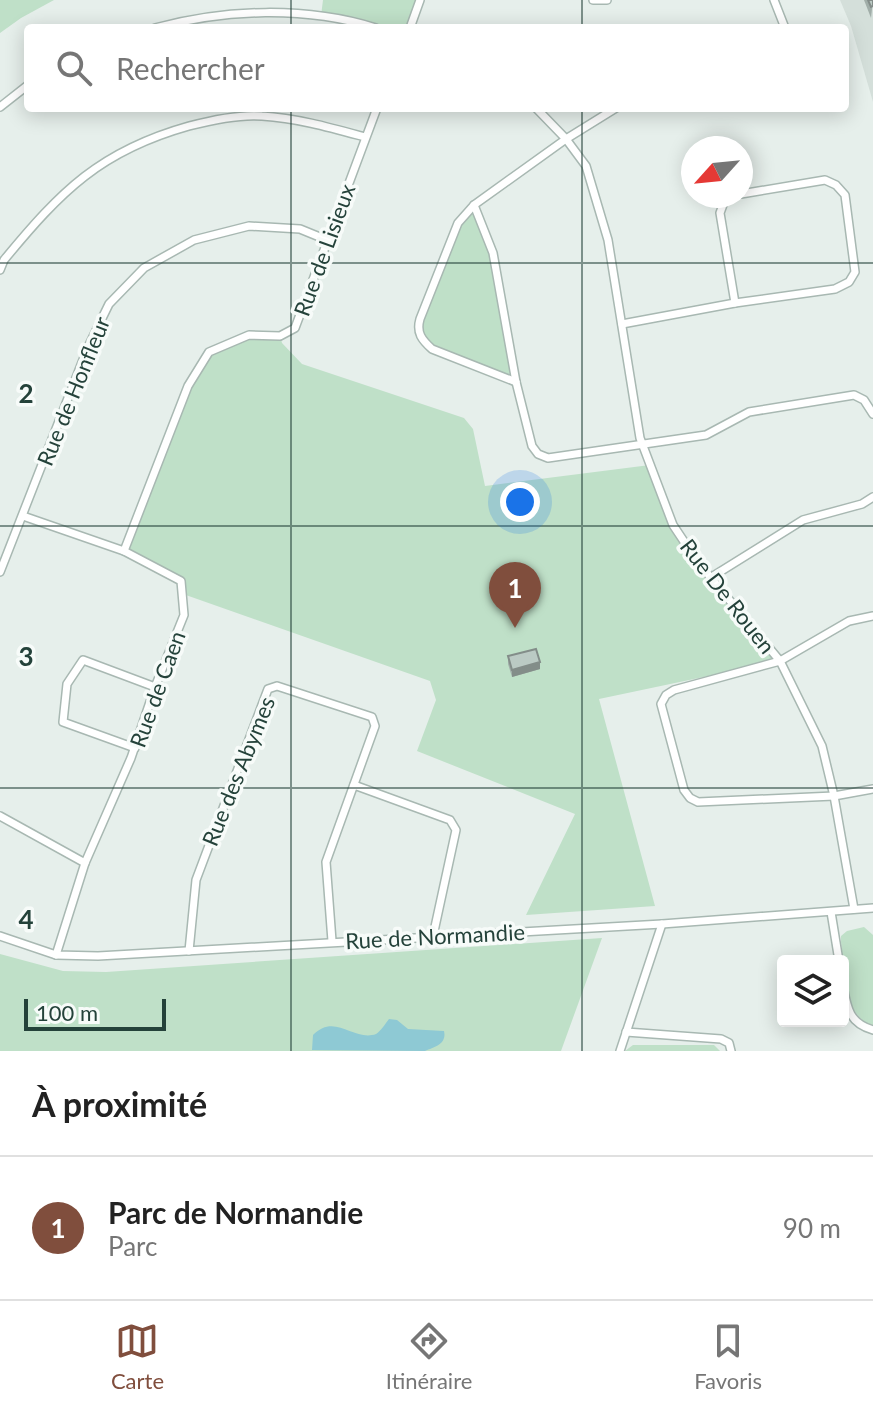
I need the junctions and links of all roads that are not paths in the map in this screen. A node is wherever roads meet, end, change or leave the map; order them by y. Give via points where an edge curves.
1 (420, 0) edge
2 (593, 0) edge
3 (607, 0) edge
4 (774, 0) edge
5 (170, 24) edge
6 (363, 24) edge
7 (411, 24) edge
8 (783, 24) edge
9 (24, 88) edge
10 (0, 107) edge
11 (375, 112) edge
12 (540, 112) edge
13 (610, 112) edge
14 (365, 137) junction
15 (566, 139) junction
16 (753, 192) edge
17 (474, 205) junction
18 (722, 208) edge
19 (327, 240) junction
20 (2, 259) edge
21 (0, 270) edge
22 (735, 303) junction
23 (622, 324) junction
24 (516, 382) junction
25 (873, 414) edge
26 (642, 443) junction
27 (873, 497) edge
28 (23, 516) junction
29 (124, 551) junction
30 (0, 572) edge
31 (710, 578) junction
32 (873, 616) edge
33 (780, 661) junction
34 (155, 687) junction
35 (135, 748) junction
36 (354, 785) junction
37 (873, 789) edge
38 (834, 796) junction
39 (0, 816) edge
40 (85, 863) junction
41 (873, 908) edge
42 (854, 909) junction
43 (831, 912) junction
44 (662, 924) junction
45 (0, 936) edge
46 (433, 936) junction
47 (332, 941) junction
48 (189, 951) junction
49 (56, 955) junction
50 (838, 955) edge
51 (849, 1015) edge
52 (873, 1030) edge
53 (626, 1032) junction
54 (620, 1051) edge
55 (731, 1051) edge

1 - 7 street
2 - 3 street
4 - 8 street
5 - 6 street via 271,12
9 - 10 street
11 - 14 street, Rue de Lisieux
12 - 15 street, Rue De Rouen
13 - 15 street
14 - 19 street, Rue de Lisieux
14 - 20 street via 261,115 207,121 151,137 95,167 44,211
15 - 17 street
15 - 23 street, Rue De Rouen via 586,166 608,240
16 - 22 street via 825,180 836,185 845,195 855,272 835,289
17 - 24 street via 493,253
17 - 24 street via 458,223 418,327 422,341 432,349
18 - 22 street
19 - 28 street, Rue de Honfleur via 300,229 249,226 194,240 144,268 109,304
19 - 29 street, Rue de Lisieux via 295,328 280,336 249,335 209,352 188,386
20 - 21 street
22 - 23 street
23 - 26 street, Rue De Rouen
24 - 26 street via 538,454 548,458
25 - 26 street via 854,395 749,412 706,435
26 - 31 street, Rue De Rouen via 673,525
27 - 31 street via 803,520
28 - 29 street, Rue de Caen
28 - 30 street, Rue de Honfleur
29 - 34 street, Rue de Caen via 181,581 184,615
31 - 33 street, Rue De Rouen
32 - 33 street via 849,621
33 - 38 street, Rue De Rouen via 822,746
33 - 38 street via 666,695 661,704 684,790 698,802
34 - 35 street, Rue de Caen
34 - 35 street via 83,660 67,684 63,722
35 - 40 street, Rue de Caen
36 - 46 street via 450,820 456,830
36 - 47 street, Rue des Abymes via 326,862
36 - 48 street, Rue des Abymes via 375,726 372,717 277,686 268,689 196,880
37 - 38 street
38 - 42 street, Rue De Rouen
39 - 40 street
40 - 49 street, Rue de Caen
41 - 42 street, Rue de Normandie
42 - 43 street, Rue de Normandie
43 - 44 street, Rue de Normandie
43 - 50 street
44 - 46 street, Rue de Normandie
44 - 53 street
45 - 49 street, Rue de Normandie
46 - 47 street, Rue de Normandie
47 - 48 street, Rue de Normandie
48 - 49 street, Rue de Normandie
51 - 52 street
53 - 54 street
53 - 55 street via 721,1039

